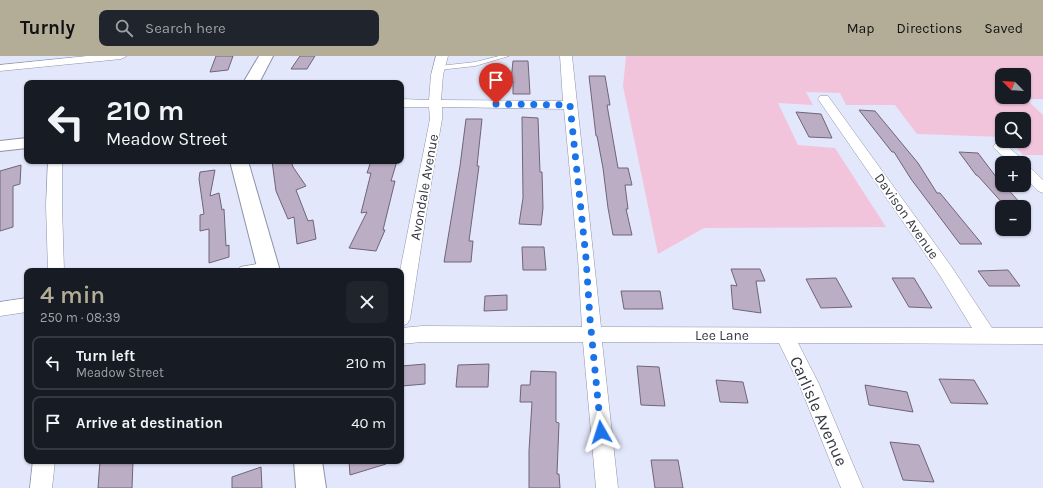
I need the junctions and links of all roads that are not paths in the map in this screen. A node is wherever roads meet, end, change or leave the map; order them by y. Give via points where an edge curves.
1 (121, 56) edge
2 (266, 56) edge
3 (506, 56) edge
4 (566, 56) edge
5 (95, 57) edge
6 (441, 62) edge
7 (0, 68) edge
8 (253, 80) edge
9 (824, 99) dead end
10 (404, 103) edge
11 (436, 103) junction
12 (570, 105) junction
13 (24, 143) edge
14 (0, 146) edge
15 (1002, 148) edge
16 (1011, 156) edge
17 (55, 164) edge
18 (240, 164) edge
19 (1031, 176) edge
20 (1043, 188) edge
21 (56, 268) edge
22 (269, 268) edge
23 (404, 301) edge
24 (24, 305) edge
25 (0, 309) edge
26 (591, 334) junction
27 (784, 335) junction
28 (404, 336) edge
29 (987, 336) junction
30 (1043, 336) edge
31 (44, 464) edge
32 (308, 464) edge
33 (41, 488) edge
34 (311, 488) edge
35 (607, 488) edge
36 (852, 488) edge

1 - 5 street
2 - 8 street
3 - 6 lane via 470,65
4 - 12 street
5 - 7 street
6 - 11 street, Avondale Avenue
9 - 29 street, Davison Avenue via 940,264
10 - 11 street
11 - 12 street
11 - 23 street, Avondale Avenue via 436,119
12 - 26 street
13 - 14 street
15 - 16 street
17 - 21 street
18 - 22 street
19 - 20 street
24 - 25 street
26 - 27 street, Lee Lane
26 - 28 street, Lee Lane
26 - 35 street
27 - 29 street, Lee Lane
27 - 36 street, Carlisle Avenue via 808,384
29 - 30 street, Lee Lane
31 - 33 street
32 - 34 street

